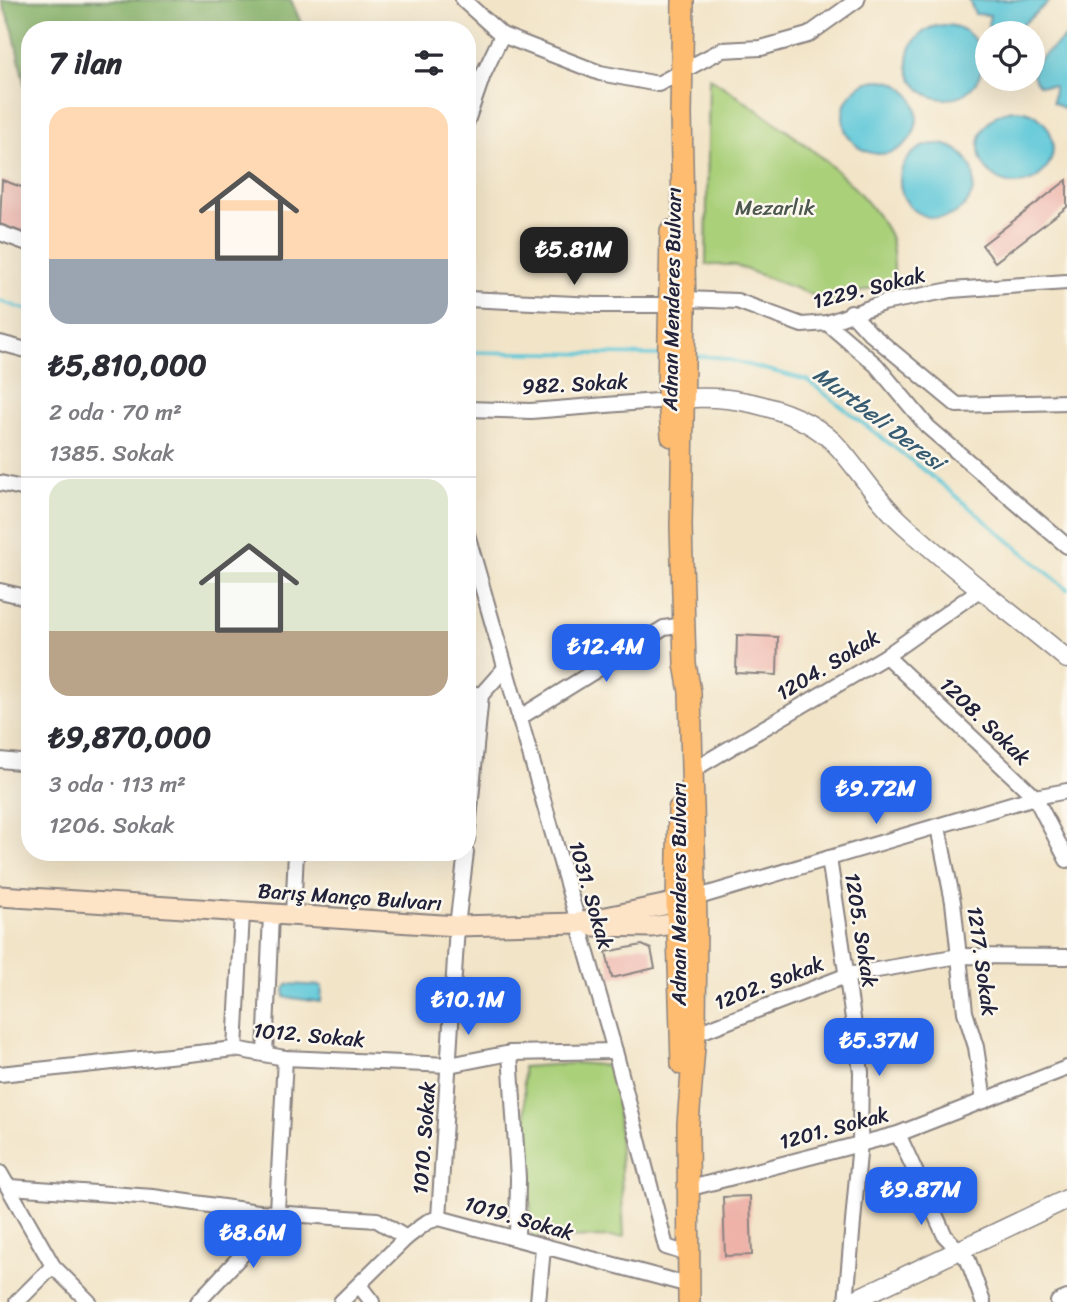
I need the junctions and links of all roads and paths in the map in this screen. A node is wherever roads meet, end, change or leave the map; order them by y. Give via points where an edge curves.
1 (463, 0) edge
2 (683, 0) edge
3 (857, 0) edge
4 (502, 35) junction
5 (682, 71) junction
6 (476, 95) edge
7 (0, 233) edge
8 (21, 241) edge
9 (1067, 282) edge
10 (476, 299) edge
11 (676, 307) junction
12 (851, 312) junction
13 (827, 323) junction
14 (0, 343) edge
15 (21, 349) edge
16 (676, 393) junction
17 (1067, 402) edge
18 (476, 409) edge
19 (0, 483) edge
20 (21, 488) edge
21 (1067, 546) edge
22 (476, 583) edge
23 (982, 588) junction
24 (0, 591) edge
25 (21, 596) edge
26 (684, 625) junction
27 (886, 656) junction
28 (1067, 659) edge
29 (685, 664) junction
30 (505, 668) junction
31 (476, 692) edge
32 (519, 718) junction
33 (0, 760) edge
34 (21, 762) edge
35 (691, 771) junction
36 (1067, 791) edge
37 (1035, 797) junction
38 (937, 827) junction
39 (829, 858) junction
40 (1067, 860) edge
41 (296, 861) edge
42 (465, 861) edge
43 (0, 896) edge
44 (686, 911) junction
45 (242, 913) junction
46 (271, 915) junction
47 (293, 915) junction
48 (578, 923) junction
49 (457, 926) junction
50 (959, 956) junction
51 (1067, 957) edge
52 (848, 975) junction
53 (695, 1034) junction
54 (234, 1049) junction
55 (615, 1051) junction
56 (510, 1053) junction
57 (265, 1054) junction
58 (285, 1058) junction
59 (449, 1065) junction
60 (1067, 1068) edge
61 (0, 1074) edge
62 (984, 1101) junction
63 (688, 1124) junction
64 (898, 1134) junction
65 (860, 1143) junction
66 (0, 1173) edge
67 (10, 1187) junction
68 (687, 1189) junction
69 (1067, 1199) edge
70 (277, 1211) junction
71 (258, 1212) junction
72 (439, 1218) junction
73 (405, 1238) junction
74 (517, 1238) junction
75 (543, 1248) junction
76 (959, 1249) junction
77 (688, 1254) junction
78 (53, 1266) junction
79 (359, 1285) junction
80 (689, 1294) edge
81 (1067, 1298) edge
82 (17, 1302) edge
83 (89, 1302) edge
84 (198, 1302) edge
85 (341, 1302) edge
86 (372, 1302) edge
87 (538, 1302) edge
88 (848, 1302) edge
89 (983, 1302) edge
90 (1058, 1302) edge

1 - 4 street
2 - 5 main road, Adnan Menderes Bulvarı
3 - 5 street via 808,35 761,48 722,50
4 - 5 street via 600,73 658,83
4 - 6 street
5 - 11 main road, Adnan Menderes Bulvarı via 675,141
7 - 8 street
9 - 12 street, 1229. Sokak via 951,290
10 - 11 street, 1229. Sokak
11 - 13 street, 1229. Sokak via 737,301 802,325
11 - 16 main road, Adnan Menderes Bulvarı
12 - 13 street, 1229. Sokak
12 - 17 street via 957,405
13 - 21 street via 876,365 928,427
14 - 15 street
16 - 18 street, 982. Sokak via 531,411
16 - 23 street via 730,398 805,423 840,448 898,519
16 - 26 main road, Adnan Menderes Bulvarı
19 - 20 street
22 - 30 street, 1031. Sokak
23 - 27 street, 1204. Sokak
23 - 28 street
24 - 25 street
26 - 29 main road, Adnan Menderes Bulvarı
26 - 32 street via 664,628
27 - 35 street, 1204. Sokak
27 - 37 street, 1208. Sokak
29 - 35 main road, Adnan Menderes Bulvarı
29 - 44 main road, Adnan Menderes Bulvarı via 680,692
30 - 31 street
30 - 32 street, 1031. Sokak
32 - 48 street, 1031. Sokak
33 - 34 street
35 - 44 main road, Adnan Menderes Bulvarı
36 - 37 street
37 - 38 street
37 - 40 street, 1208. Sokak
38 - 39 street
38 - 50 street, 1217. Sokak
39 - 44 street
39 - 52 street, 1205. Sokak
41 - 47 street
42 - 49 street, 1010. Sokak
43 - 45 main road, Barış Manço Bulvarı
44 - 48 main road, Barış Manço Bulvarı
44 - 53 main road, Adnan Menderes Bulvarı
44 - 63 main road, Adnan Menderes Bulvarı via 680,1036
45 - 46 main road, Barış Manço Bulvarı
45 - 54 street
46 - 47 main road, Barış Manço Bulvarı
46 - 57 street
47 - 49 main road, Barış Manço Bulvarı
48 - 49 main road, Barış Manço Bulvarı
48 - 55 street, 1031. Sokak
49 - 59 street, 1010. Sokak
50 - 51 street, 1202. Sokak
50 - 52 street, 1202. Sokak
50 - 62 street, 1217. Sokak via 965,1012
52 - 53 street, 1202. Sokak
52 - 65 street, 1205. Sokak via 861,1072
53 - 63 main road, Adnan Menderes Bulvarı
54 - 57 street, 1012. Sokak
54 - 61 street, 1012. Sokak
55 - 56 street, 1012. Sokak
55 - 77 street, 1031. Sokak via 666,1247
56 - 59 street, 1012. Sokak
56 - 74 street
57 - 58 street, 1012. Sokak
58 - 59 street, 1012. Sokak
58 - 70 street
59 - 72 street, 1010. Sokak
60 - 62 street, 1201. Sokak
62 - 64 street, 1201. Sokak
63 - 68 main road, Adnan Menderes Bulvarı
64 - 65 street, 1201. Sokak
64 - 76 street via 945,1236
65 - 68 street, 1201. Sokak
65 - 88 street, 1205. Sokak
66 - 67 street
67 - 71 street via 153,1197
67 - 78 street
68 - 77 main road, Adnan Menderes Bulvarı
69 - 76 street
70 - 71 street
70 - 73 street via 377,1220
71 - 84 street via 253,1244
72 - 73 street, 1019. Sokak
72 - 74 street, 1019. Sokak
73 - 79 street
74 - 75 street, 1019. Sokak
75 - 80 street, 1019. Sokak
75 - 87 street
76 - 88 street
76 - 89 street
77 - 80 main road, Adnan Menderes Bulvarı
78 - 82 street
78 - 83 street
79 - 85 street
79 - 86 street
81 - 90 street

